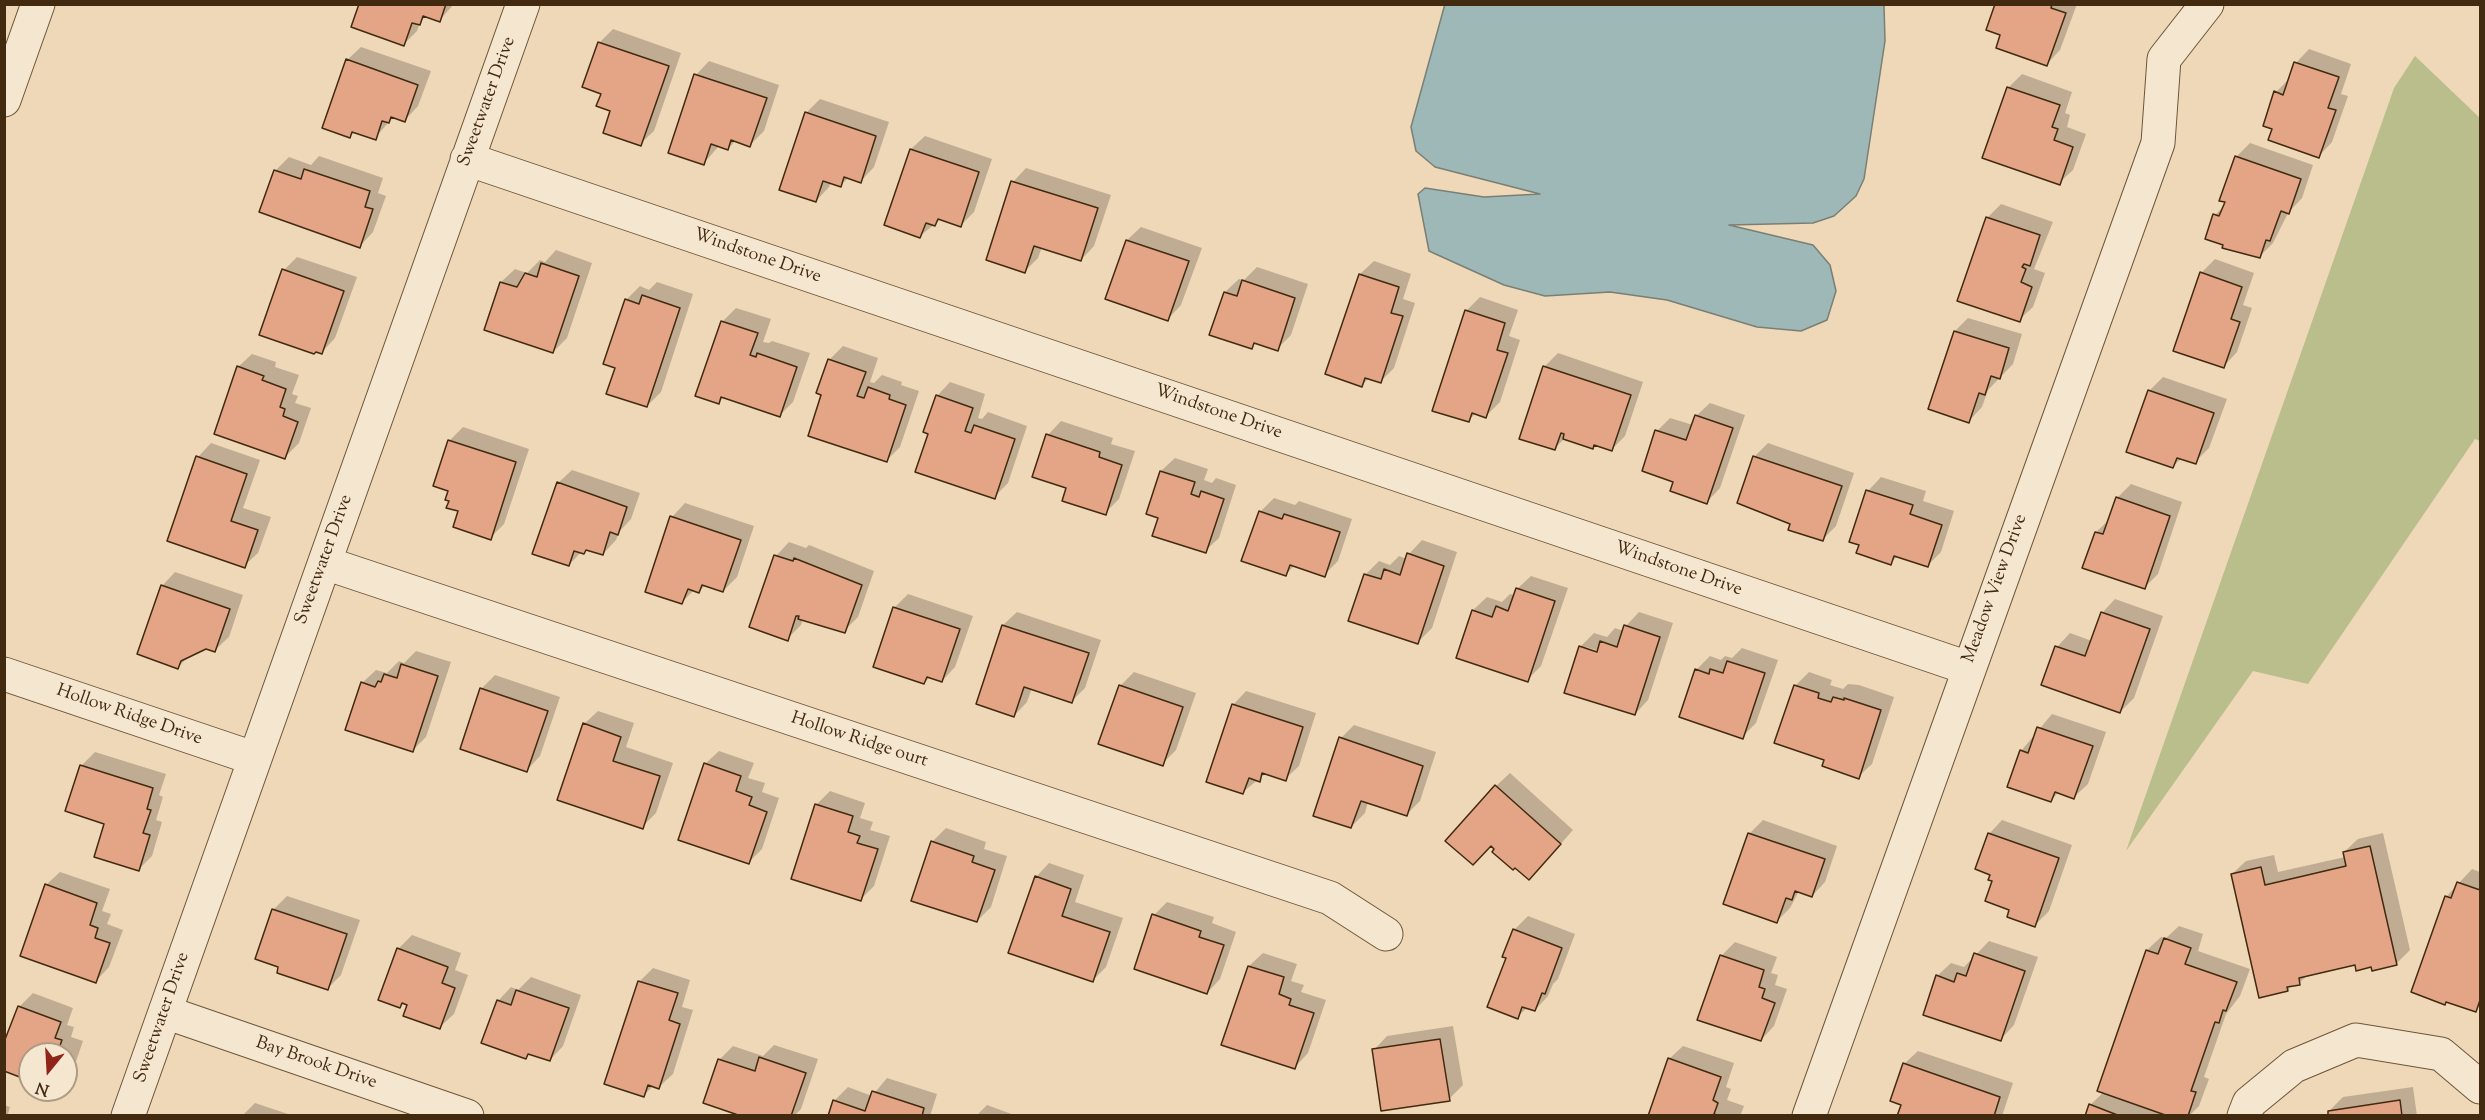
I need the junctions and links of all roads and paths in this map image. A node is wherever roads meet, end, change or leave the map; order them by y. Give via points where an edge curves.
1 (38, 4) edge
2 (523, 4) edge
3 (2207, 4) edge
4 (7, 87) edge
5 (467, 159) junction
6 (325, 563) junction
7 (1968, 668) junction
8 (4, 674) edge
9 (254, 758) junction
10 (1386, 934) dead end
11 (165, 1012) junction
12 (2481, 1087) edge
13 (128, 1116) edge
14 (467, 1116) edge
15 (1809, 1116) edge
16 (2244, 1116) edge

1 - 4 street
2 - 5 street, Sweetwater Drive
3 - 7 street, Meadow View Drive via 2164,58 2158,143
5 - 6 street, Sweetwater Drive
5 - 7 street, Windstone Drive
6 - 9 street, Sweetwater Drive
6 - 10 street, Hollow Ridge ourt via 1330,898
7 - 15 street, Meadow View Drive
8 - 9 street, Hollow Ridge Drive
9 - 11 street, Sweetwater Drive
11 - 13 street, Sweetwater Drive
11 - 14 street, Bay Brook Drive
12 - 16 street via 2441,1054 2356,1040 2294,1066 2249,1102

